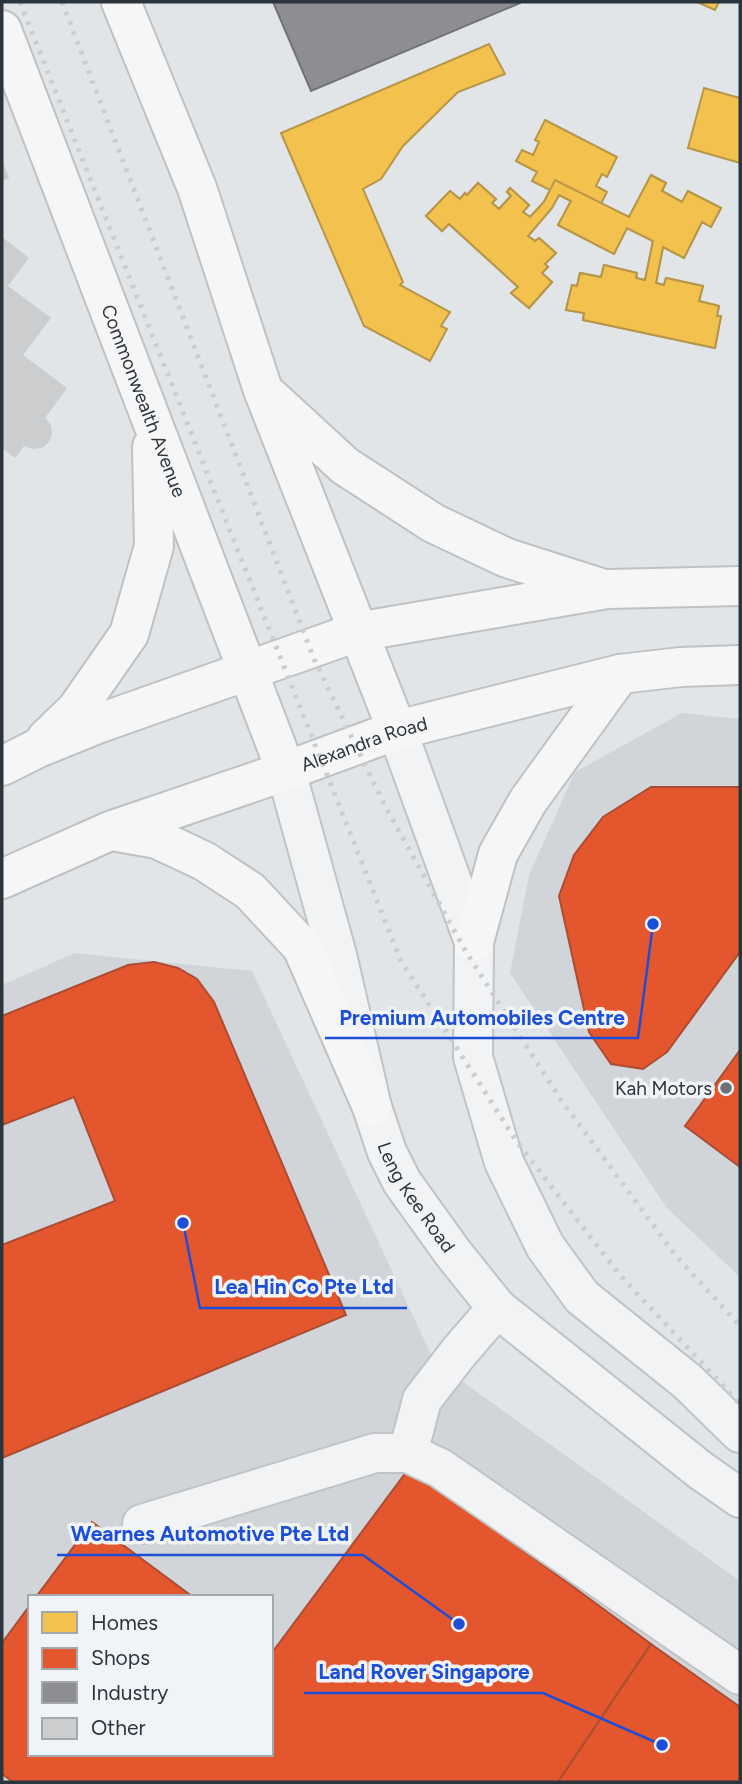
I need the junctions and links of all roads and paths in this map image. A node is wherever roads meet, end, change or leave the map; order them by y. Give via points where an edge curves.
1 (121, 2) edge
2 (4, 43) edge
3 (263, 390) junction
4 (151, 420) junction
5 (740, 586) edge
6 (607, 589) junction
7 (357, 632) junction
8 (740, 665) edge
9 (247, 670) junction
10 (620, 674) junction
11 (397, 730) junction
12 (37, 748) junction
13 (2, 766) edge
14 (286, 771) junction
15 (110, 831) junction
16 (2, 879) edge
17 (474, 942) junction
18 (372, 1107) junction
19 (496, 1308) junction
20 (740, 1433) edge
21 (408, 1453) junction
22 (740, 1498) edge
23 (142, 1524) dead end
24 (740, 1675) edge

1 - 3 main road via 197,188
2 - 4 main road, Commonwealth Avenue
3 - 6 main road via 345,466 433,523 507,558
3 - 7 main road
4 - 9 main road, Commonwealth Avenue
4 - 12 main road via 154,546 128,635 76,710
5 - 6 main road
6 - 7 main road
7 - 9 main road
7 - 11 main road
8 - 10 main road, Alexandra Road
9 - 12 main road
9 - 14 main road, Commonwealth Avenue
10 - 11 main road, Alexandra Road
10 - 17 main road via 528,801 498,854
11 - 14 main road, Alexandra Road
11 - 17 street
12 - 13 main road
14 - 15 main road, Alexandra Road
14 - 18 street, Leng Kee Road via 337,956
15 - 16 main road, Alexandra Road
15 - 18 main road via 157,839 204,861 250,891 302,947
17 - 20 street via 473,1057 504,1161 545,1246 582,1297 688,1382
18 - 19 street, Leng Kee Road via 402,1182
19 - 21 street via 422,1400
19 - 22 street, Leng Kee Road
21 - 23 street via 374,1453
21 - 24 street via 440,1468

